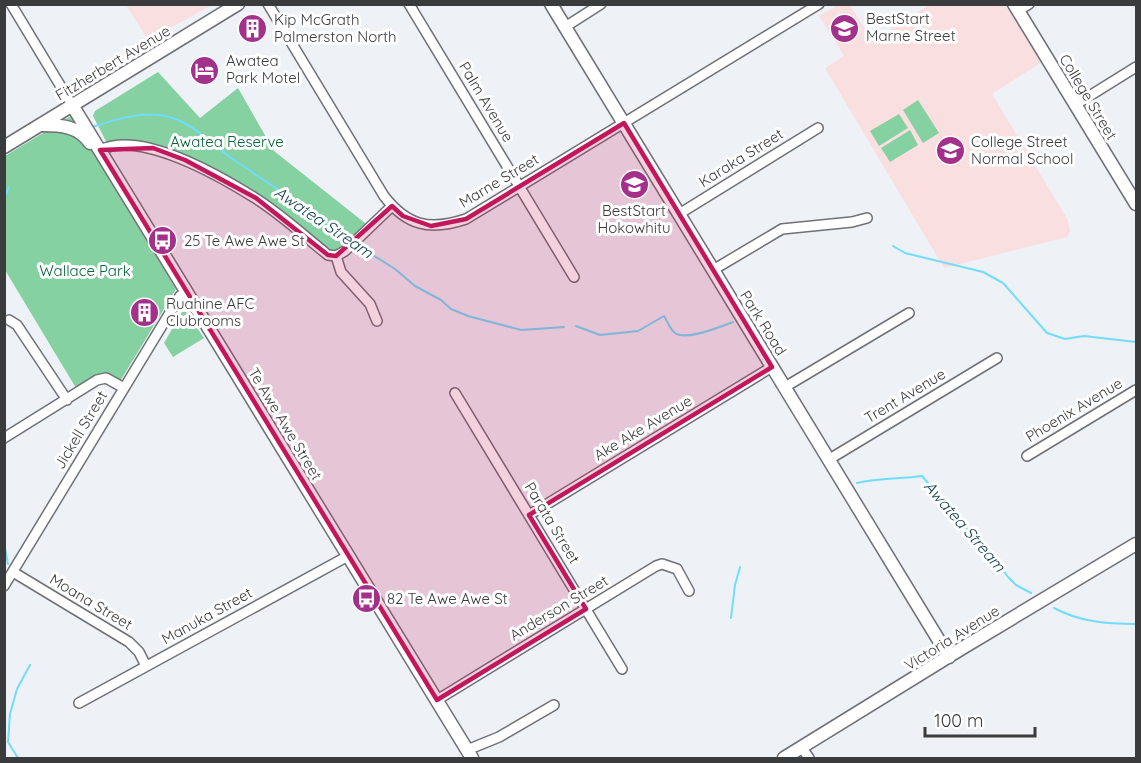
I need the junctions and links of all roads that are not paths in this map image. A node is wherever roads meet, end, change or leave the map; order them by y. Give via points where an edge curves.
1 (11, 4) edge
2 (238, 4) edge
3 (268, 4) edge
4 (409, 4) edge
5 (551, 4) edge
6 (601, 4) edge
7 (819, 4) edge
8 (1020, 7) edge
9 (565, 27) junction
10 (1137, 67) edge
11 (72, 105) junction
12 (1075, 105) junction
13 (624, 123) junction
14 (41, 124) junction
15 (819, 128) dead end
16 (4, 147) edge
17 (100, 150) junction
18 (118, 180) junction
19 (520, 187) junction
20 (1135, 200) edge
21 (392, 206) junction
22 (679, 214) junction
23 (867, 218) dead end
24 (336, 255) junction
25 (713, 270) junction
26 (574, 277) dead end
27 (186, 292) junction
28 (909, 313) dead end
29 (9, 321) dead end
30 (377, 321) dead end
31 (997, 358) dead end
32 (772, 367) junction
33 (785, 387) junction
34 (124, 388) junction
35 (1137, 390) edge
36 (455, 393) dead end
37 (67, 400) junction
38 (4, 438) edge
39 (1027, 456) dead end
40 (828, 460) junction
41 (529, 515) junction
42 (1137, 544) edge
43 (348, 555) junction
44 (13, 572) junction
45 (4, 586) edge
46 (689, 591) dead end
47 (586, 609) junction
48 (949, 657) junction
49 (146, 666) junction
50 (622, 669) dead end
51 (437, 700) junction
52 (79, 703) dead end
53 (554, 705) dead end
54 (805, 753) edge
55 (470, 754) edge
56 (784, 759) edge

1 - 11 street
2 - 11 street, Fitzherbert Avenue
3 - 21 street, Marne Street
4 - 19 street, Palm Avenue
5 - 9 street, Park Road
6 - 9 street
7 - 13 street, Marne Street
8 - 12 street, College Street
9 - 13 street, Park Road
10 - 12 street
11 - 14 street, Fitzherbert Avenue
11 - 17 street, Te Awe Awe Street
12 - 20 street, College Street
13 - 19 street, Marne Street
13 - 22 street, Park Road
14 - 16 street, Fitzherbert Avenue
14 - 18 street via 63,125 79,132
15 - 22 street, Karaka Street
17 - 18 street, Te Awe Awe Street
17 - 24 street via 125,146 153,148 185,160 256,198 328,255
18 - 27 street, Te Awe Awe Street
19 - 21 street, Marne Street via 466,219 447,225 415,222
19 - 26 street, Palm Avenue
21 - 24 street
22 - 25 street, Park Road
23 - 25 street via 782,229
24 - 30 street via 341,272 370,304
25 - 32 street, Park Road
27 - 34 street, Jickell Street
27 - 43 street, Te Awe Awe Street
28 - 33 street
29 - 37 street via 17,325
31 - 40 street, Trent Avenue
32 - 33 street, Park Road
32 - 41 street, Ake Ake Avenue
33 - 40 street, Park Road
34 - 37 street via 102,378
34 - 44 street, Jickell Street
35 - 39 street, Phoenix Avenue
36 - 41 street, Parata Street
37 - 38 street
40 - 48 street, Park Road
41 - 47 street, Parata Street
42 - 48 street, Victoria Avenue
43 - 49 street, Manuka Street
43 - 51 street, Te Awe Awe Street
44 - 45 street, Jickell Street
44 - 49 street, Moana Street via 129,642
46 - 47 street, Anderson Street via 677,570 662,564
47 - 50 street, Parata Street
47 - 51 street, Anderson Street
48 - 54 street, Victoria Avenue
49 - 52 street, Manuka Street
51 - 55 street, Te Awe Awe Street
53 - 55 street
54 - 56 street, Victoria Avenue

